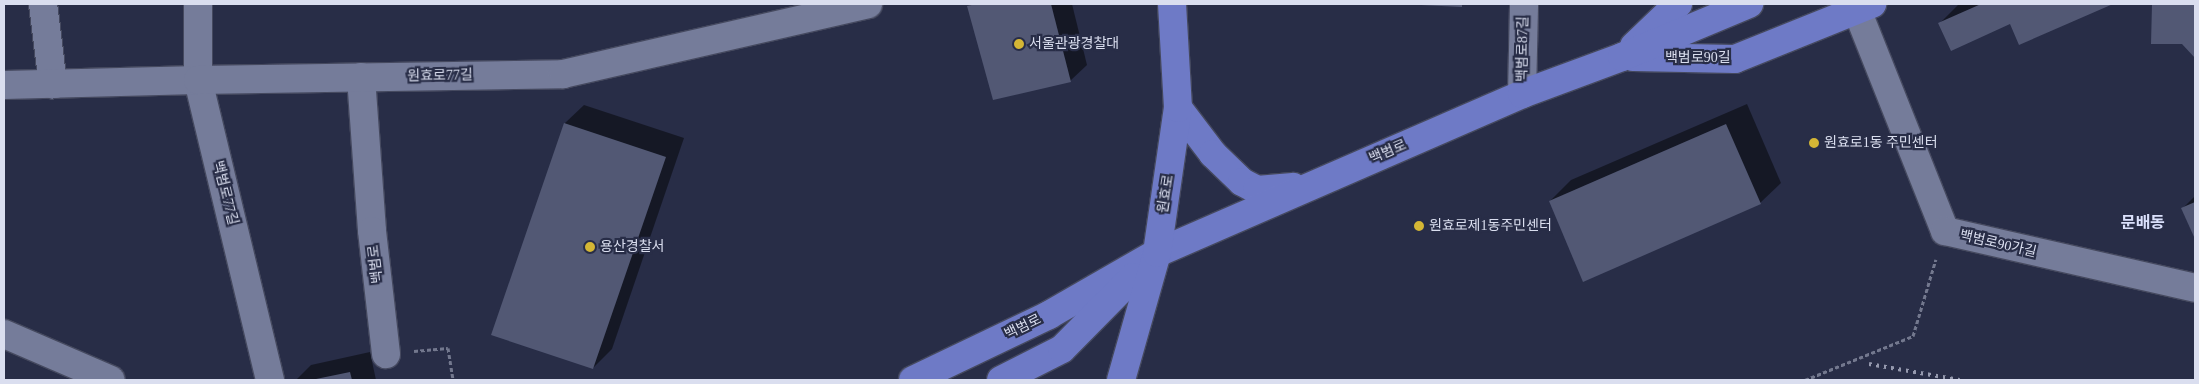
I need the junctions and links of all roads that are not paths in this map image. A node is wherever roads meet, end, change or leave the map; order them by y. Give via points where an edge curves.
1 (43, 4) edge
2 (198, 4) edge
3 (868, 4) edge
4 (1172, 4) edge
5 (1524, 4) edge
6 (1678, 4) edge
7 (1733, 4) edge
8 (1748, 4) edge
9 (1864, 7) edge
10 (778, 14) edge
11 (1622, 57) junction
12 (361, 78) junction
13 (198, 80) junction
14 (53, 84) junction
15 (4, 85) edge
16 (1522, 94) junction
17 (1178, 108) junction
18 (1312, 186) junction
19 (1157, 253) junction
20 (2195, 288) edge
21 (4, 334) edge
22 (386, 354) road end
23 (961, 357) junction
24 (111, 380) edge
25 (270, 380) edge
26 (913, 380) edge
27 (1001, 380) edge
28 (1121, 380) edge

1 - 14 street
2 - 13 street, 백범로77길
3 - 10 street, 원효로77길
4 - 17 main road, 원효로
5 - 16 street, 백범로87길
6 - 11 main road
7 - 11 main road, 백범로
8 - 11 main road, 백범로
9 - 11 main road, 백범로90길 via 1735,59
9 - 20 street, 백범로90가길 via 1945,232
10 - 12 street, 원효로77길 via 563,74
11 - 16 main road, 백범로
12 - 13 street, 원효로77길
12 - 22 street, 백범로 via 372,231
13 - 14 street, 원효로77길
13 - 25 street, 백범로77길
14 - 15 street, 원효로77길
16 - 18 main road, 백범로
17 - 18 main road via 1213,154 1242,182 1257,190
17 - 19 main road, 원효로
18 - 19 main road, 백범로
19 - 23 main road, 백범로 via 1049,315
19 - 27 main road, 백범로 via 1062,349
19 - 28 main road, 원효로
21 - 24 street
23 - 26 main road, 백범로
23 - 27 main road via 986,361 991,372

